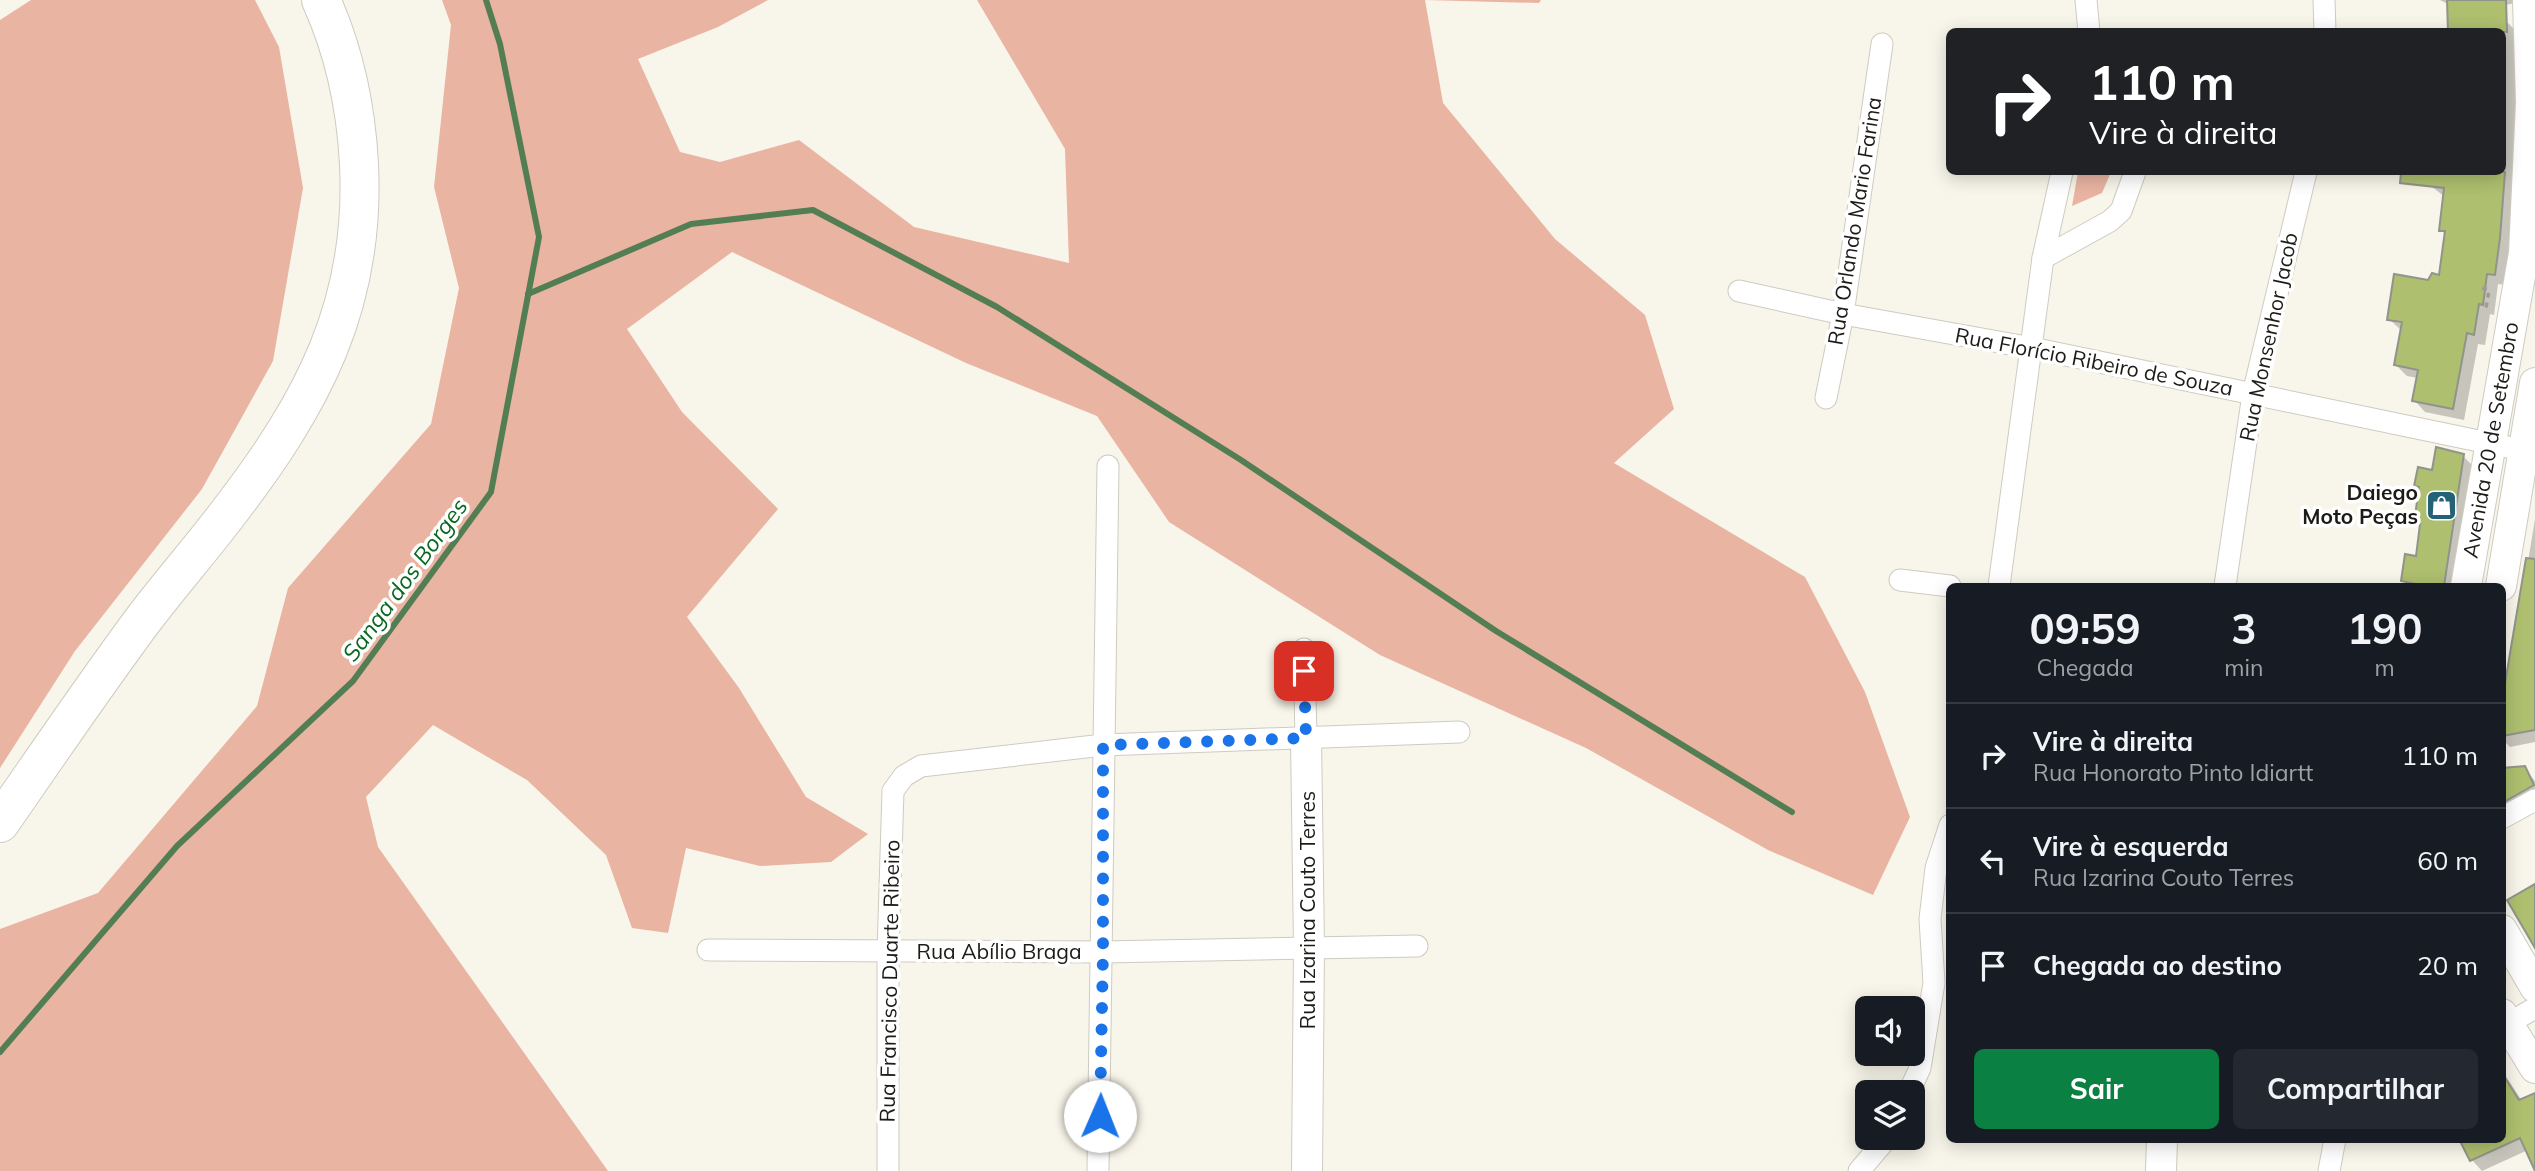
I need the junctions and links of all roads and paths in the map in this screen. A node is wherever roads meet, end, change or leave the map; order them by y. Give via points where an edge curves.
1 (321, 0) edge
2 (2086, 0) edge
3 (2325, 0) edge
4 (2528, 0) edge
5 (2090, 28) edge
6 (2325, 28) edge
7 (1882, 44) dead end
8 (2061, 175) edge
9 (2134, 175) edge
10 (2305, 175) edge
11 (2529, 254) edge
12 (2043, 258) junction
13 (2482, 288) dead end
14 (1739, 291) dead end
15 (2486, 308) dead end
16 (1843, 314) junction
17 (2032, 348) junction
18 (2535, 383) edge
19 (2253, 394) junction
20 (1826, 398) dead end
21 (2490, 444) junction
22 (2522, 450) junction
23 (1108, 466) dead end
24 (1900, 580) dead end
25 (1999, 583) edge
26 (2225, 583) edge
27 (2467, 583) edge
28 (2501, 583) edge
29 (1946, 586) edge
30 (1304, 649) dead end
31 (1459, 732) dead end
32 (1306, 738) junction
33 (1103, 745) junction
34 (2535, 800) edge
35 (2506, 816) edge
36 (0, 823) edge
37 (1946, 837) edge
38 (2506, 937) edge
39 (1417, 946) dead end
40 (1310, 947) junction
41 (708, 950) dead end
42 (888, 952) junction
43 (1103, 952) junction
44 (1942, 981) edge
45 (2535, 987) edge
46 (2535, 1008) edge
47 (2506, 1021) edge
48 (2506, 1025) edge
49 (2535, 1068) edge
50 (1914, 1080) edge
51 (2162, 1143) edge
52 (2334, 1143) edge
53 (1877, 1150) edge
54 (888, 1171) edge
55 (1098, 1171) edge
56 (1307, 1171) edge
57 (1859, 1171) edge
58 (2161, 1171) edge
59 (2329, 1171) edge

1 - 36 highway via 347,70 360,192 355,254 332,344 310,391 262,467 144,619
2 - 5 street
3 - 6 street
4 - 11 main road, Avenida 20 de Setembro
7 - 16 street, Rua Orlando Mario Farina
8 - 12 street
9 - 12 street via 2121,211
10 - 19 street, Rua Monsenhor Jacob
11 - 21 main road, Avenida 20 de Setembro
12 - 17 street
13 - 15 path via 2489,290
14 - 16 street, Rua Florício Ribeiro de Souza
16 - 17 street, Rua Florício Ribeiro de Souza
16 - 20 street, Rua Orlando Mario Farina
17 - 19 street, Rua Florício Ribeiro de Souza
17 - 25 street
18 - 22 main road, Avenida 20 de Setembro
19 - 21 street, Rua Florício Ribeiro de Souza
19 - 26 street, Rua Monsenhor Jacob
21 - 22 street, Rua Florício Ribeiro de Souza
21 - 27 main road, Avenida 20 de Setembro
22 - 28 main road, Avenida 20 de Setembro
23 - 33 street
24 - 29 street
30 - 32 street, Rua Izarina Couto Terres
31 - 32 street
32 - 33 street
32 - 40 main road, Rua Izarina Couto Terres
33 - 42 street, Rua Francisco Duarte Ribeiro via 921,766 904,776 892,791
33 - 43 street
34 - 35 street
37 - 44 street via 1936,868 1930,919
38 - 45 main road
39 - 40 street, Rua Abílio Braga
40 - 43 street, Rua Abílio Braga
40 - 56 main road, Rua Izarina Couto Terres
41 - 42 street, Rua Abílio Braga
42 - 43 street, Rua Abílio Braga
42 - 54 street, Rua Francisco Duarte Ribeiro
43 - 55 street
44 - 50 street
46 - 47 street
48 - 49 main road
51 - 58 main road
52 - 59 street
53 - 57 street

